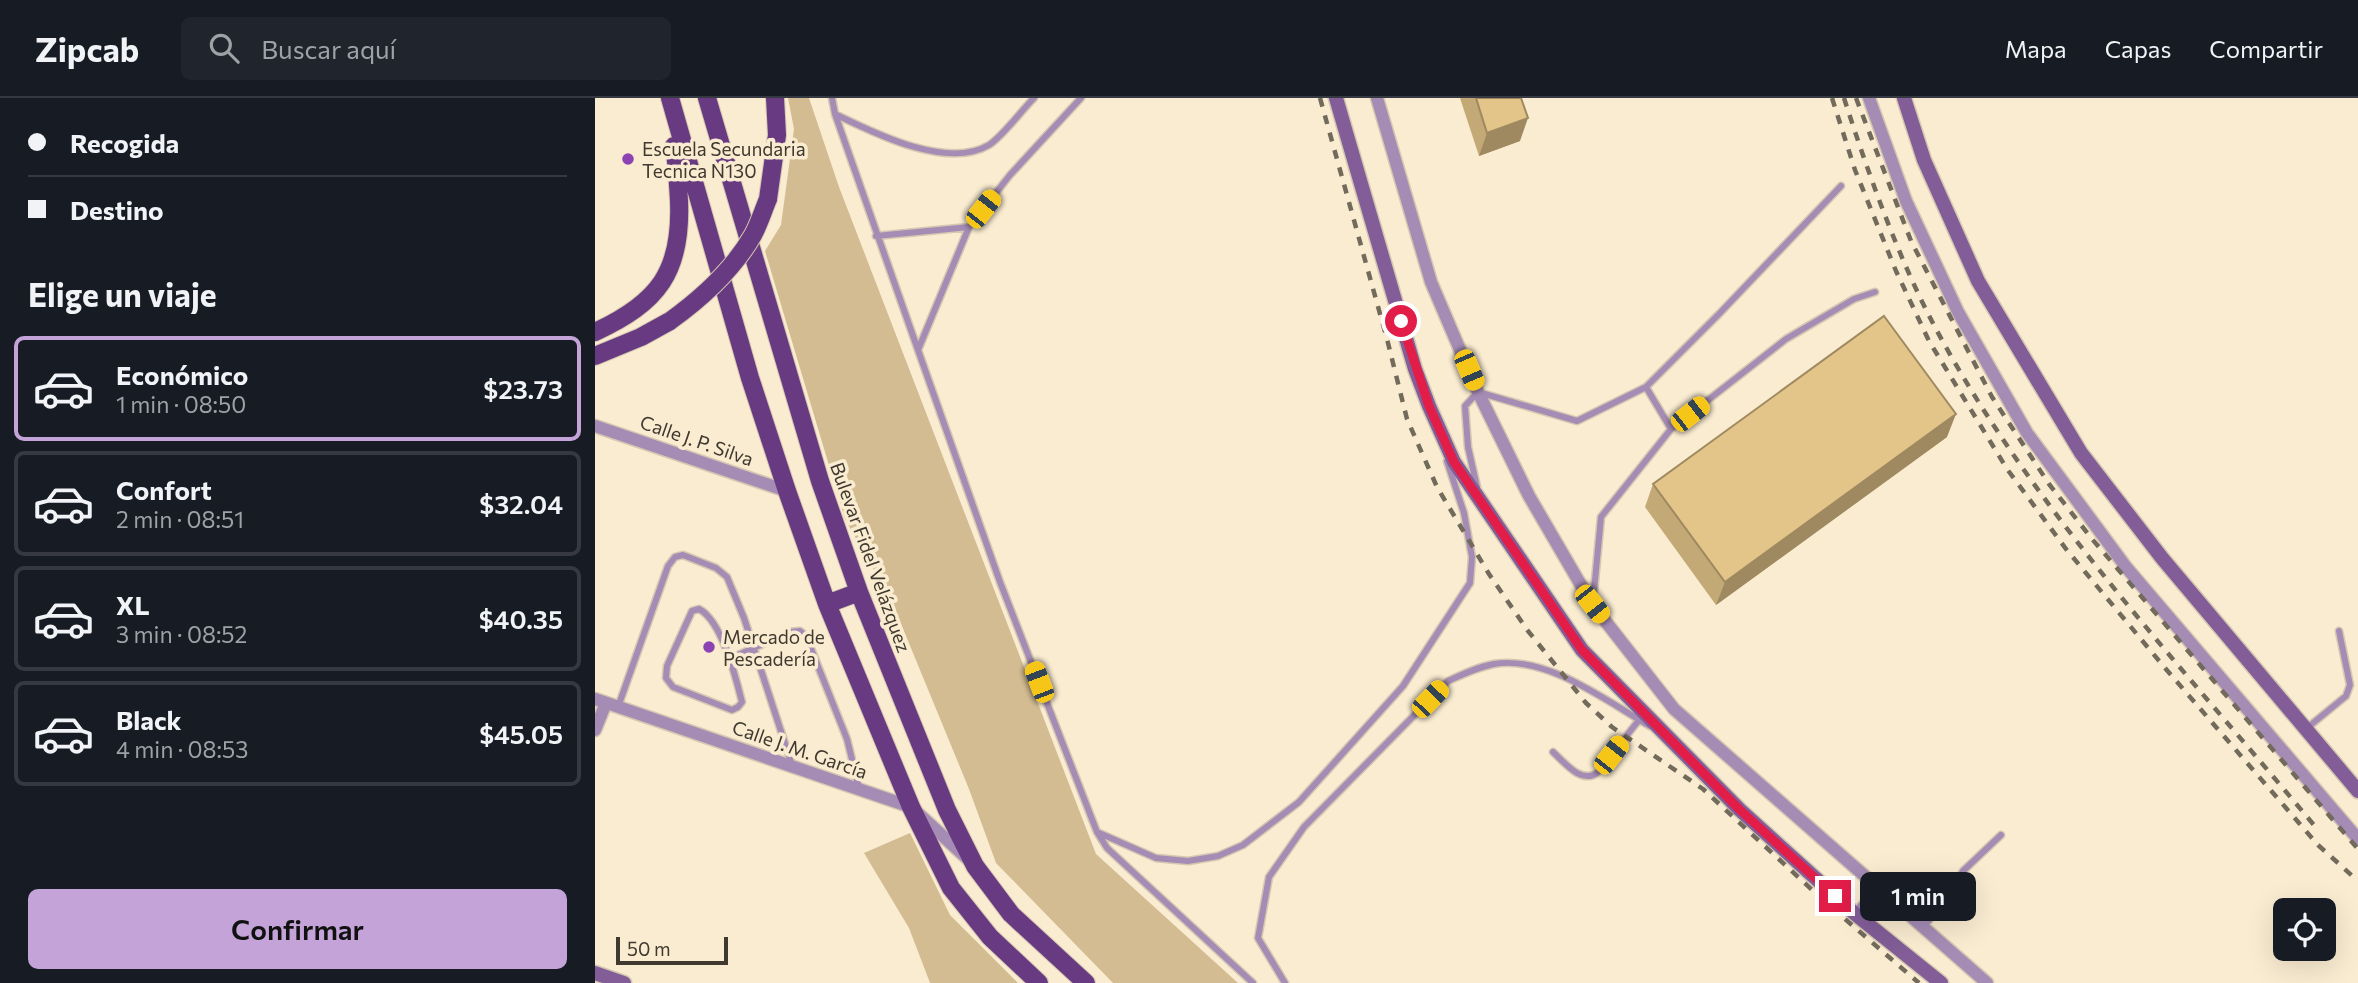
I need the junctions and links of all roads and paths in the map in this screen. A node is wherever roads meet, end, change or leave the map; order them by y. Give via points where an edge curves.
1 (668, 98) edge
2 (707, 98) edge
3 (775, 98) edge
4 (832, 98) edge
5 (1034, 98) edge
6 (1081, 98) edge
7 (1336, 98) edge
8 (1377, 98) edge
9 (1869, 98) edge
10 (1904, 98) edge
11 (835, 114) junction
12 (1841, 186) dead end
13 (969, 227) junction
14 (876, 236) junction
15 (1875, 292) dead end
16 (595, 332) edge
17 (918, 350) junction
18 (595, 356) edge
19 (1646, 387) junction
20 (1478, 392) junction
21 (1429, 406) junction
22 (595, 426) edge
23 (1671, 429) junction
24 (787, 491) junction
25 (1479, 499) junction
26 (859, 592) junction
27 (827, 604) junction
28 (1592, 604) junction
29 (2339, 631) dead end
30 (754, 648) junction
31 (731, 658) junction
32 (606, 703) edge
33 (1639, 720) junction
34 (2306, 729) junction
35 (595, 730) edge
36 (1666, 735) junction
37 (1553, 752) dead end
38 (793, 766) junction
39 (860, 790) junction
40 (2358, 791) edge
41 (911, 807) junction
42 (1097, 832) junction
43 (2001, 835) dead end
44 (2358, 839) edge
45 (975, 866) junction
46 (1877, 887) junction
47 (1854, 913) junction
48 (1923, 928) junction
49 (595, 973) edge
50 (624, 983) edge
51 (1039, 983) edge
52 (1086, 983) edge
53 (1253, 983) edge
54 (1285, 983) edge
55 (1941, 983) edge
56 (1987, 983) edge

1 - 16 main road via 677,161 680,231 675,254 645,303
1 - 24 main road
2 - 26 main road, Bulevar Fidel Velázquez via 820,481
3 - 18 main road, bridge via 777,135 768,199 753,235 700,299 641,337
4 - 11 lane
5 - 11 lane via 990,144 967,153 939,152 887,139
6 - 13 lane
7 - 21 street
8 - 20 street via 1431,282
9 - 44 street via 1929,251 2027,433 2126,568
10 - 34 street via 1924,160 1977,281 2081,453 2162,558
11 - 14 lane
12 - 19 lane
13 - 14 lane
13 - 17 lane
14 - 17 lane
15 - 23 lane via 1854,299 1786,339
17 - 42 lane via 1000,582
19 - 20 lane via 1577,421
19 - 23 lane
20 - 25 lane via 1465,406
20 - 28 street via 1529,496
21 - 25 street via 1454,462
21 - 42 lane via 1464,513 1472,556 1470,583 1403,686 1299,802 1244,845 1188,861 1156,858
22 - 24 street, Calle J. P. Silva
23 - 28 lane via 1601,517
24 - 27 main road
25 - 36 street via 1582,650
26 - 27 main road
26 - 45 main road, Bulevar Fidel Velázquez via 947,810
27 - 41 main road
28 - 46 street via 1674,709
29 - 34 lane via 2350,685 2346,696
30 - 31 lane
30 - 32 lane via 727,577 683,555 675,557
30 - 38 lane
30 - 39 lane via 790,632 806,636 847,739
31 - 31 lane via 742,702 738,708 673,687 666,678 692,611 707,613
32 - 35 street
32 - 38 street, Calle J. M. García
33 - 36 lane
33 - 37 lane via 1590,778 1582,777
33 - 54 lane via 1545,668 1496,664 1448,681 1304,827 1269,877 1258,938
34 - 40 street
36 - 47 street via 1740,810
38 - 39 street, Calle J. M. García
39 - 41 street, Calle J. M. García
41 - 45 street, Calle J. M. García
41 - 51 main road via 951,888 990,937
42 - 53 lane via 1107,848
43 - 48 lane via 1963,871
45 - 52 main road, Bulevar Fidel Velázquez via 1011,914
46 - 47 lane
46 - 48 street
47 - 55 street
48 - 56 street
49 - 50 street

